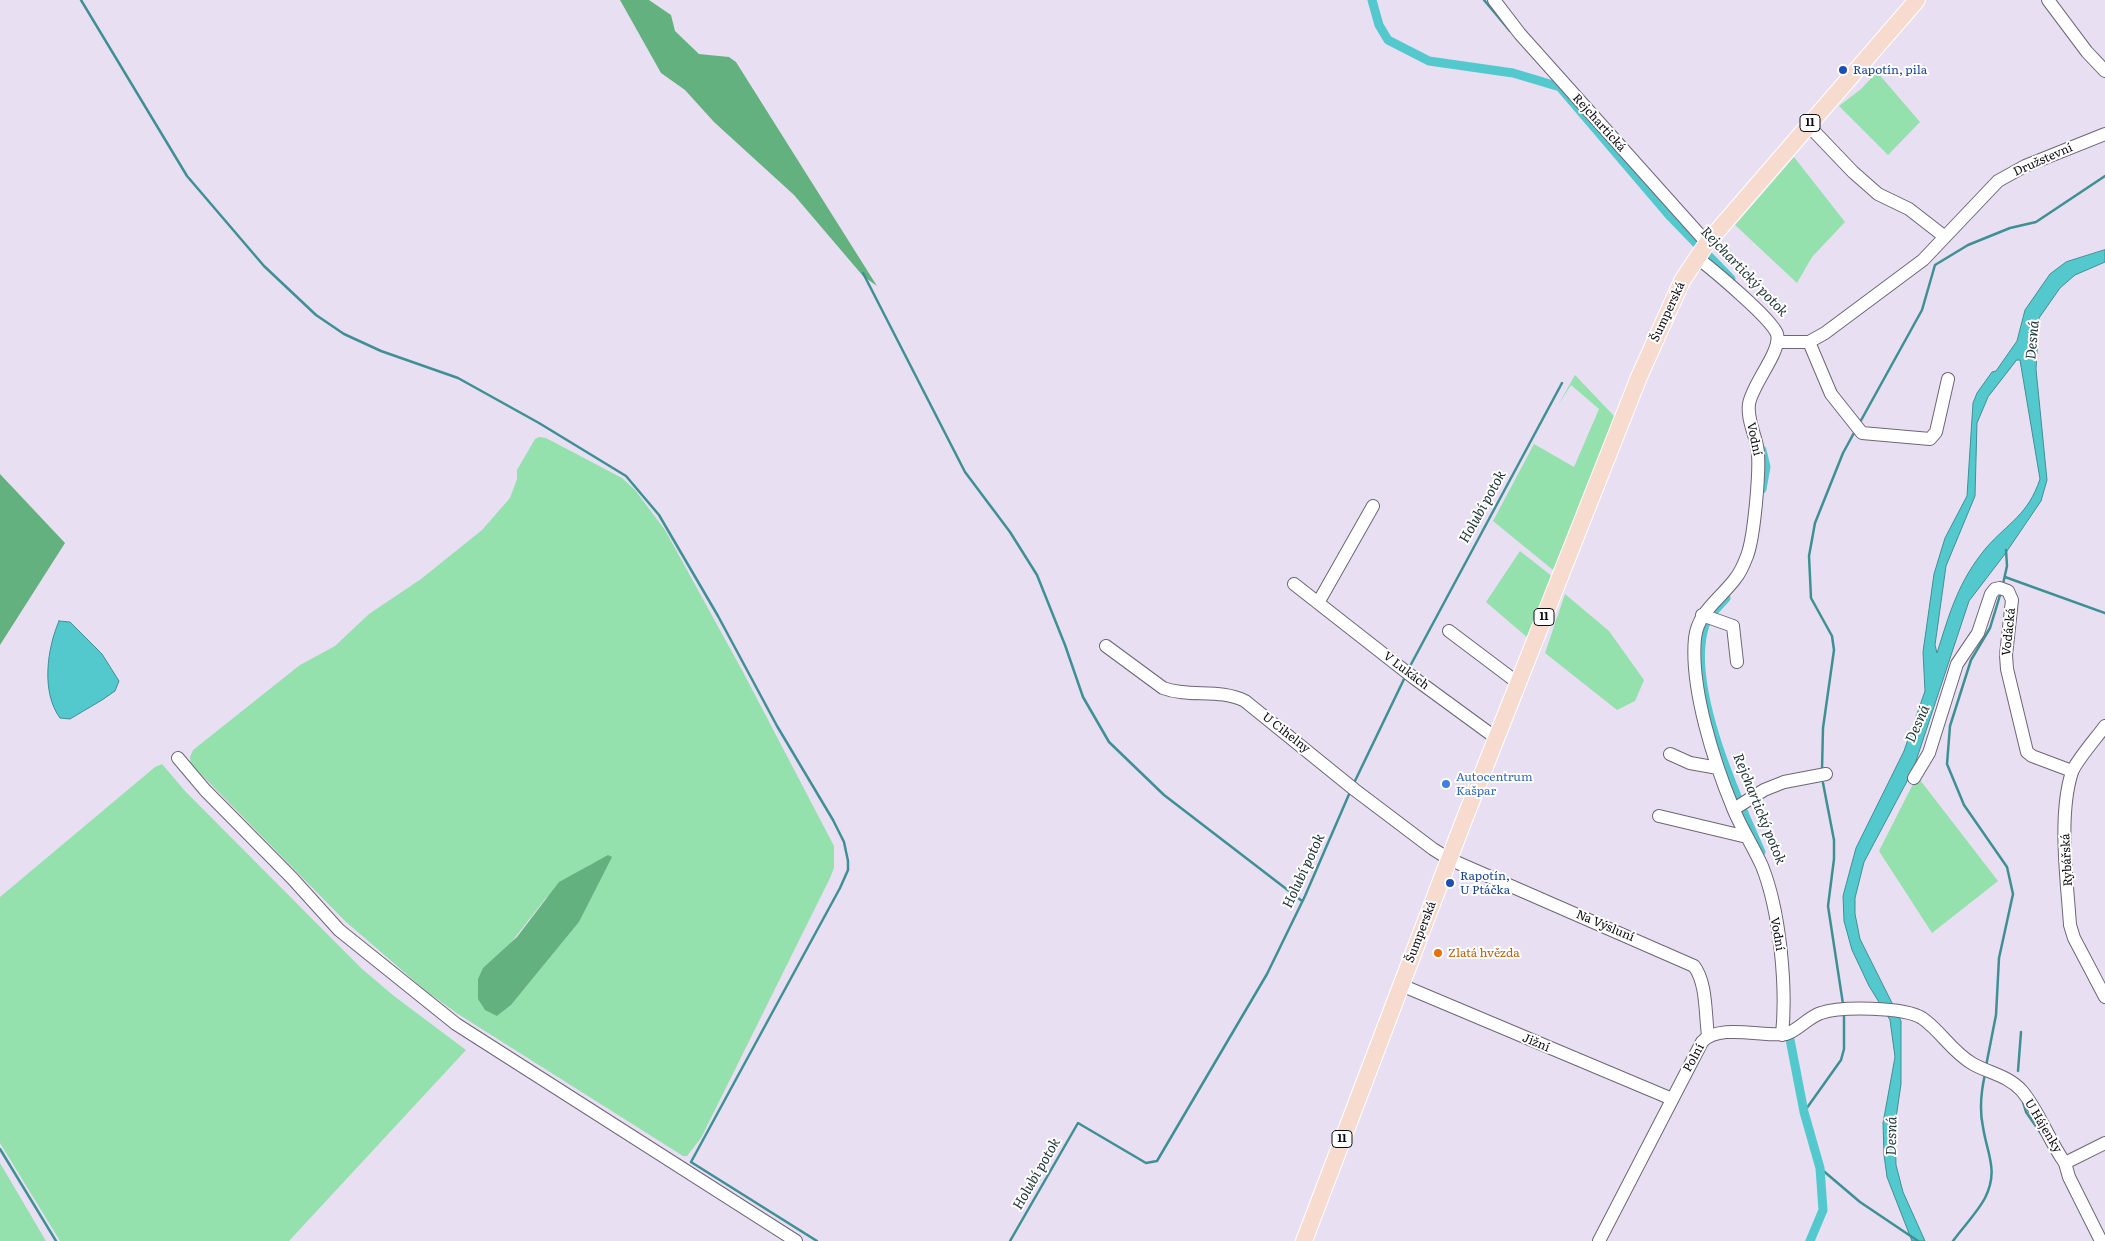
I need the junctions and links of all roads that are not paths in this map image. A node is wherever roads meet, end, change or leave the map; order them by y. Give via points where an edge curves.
1 (1494, 0) edge
2 (1917, 0) edge
3 (2048, 0) edge
4 (2105, 71) edge
5 (1808, 125) junction
6 (2105, 134) edge
7 (1945, 238) junction
8 (1701, 250) junction
9 (1782, 342) junction
10 (1808, 342) junction
11 (1948, 378) dead end
12 (1373, 506) dead end
13 (1294, 584) dead end
14 (1318, 603) junction
15 (1707, 617) junction
16 (1449, 631) dead end
17 (1106, 646) dead end
18 (1737, 662) dead end
19 (1518, 683) junction
20 (2105, 726) edge
21 (1496, 738) junction
22 (1670, 754) dead end
23 (178, 758) dead end
24 (1718, 768) junction
25 (2072, 771) junction
26 (1826, 774) dead end
27 (1914, 778) dead end
28 (1738, 806) junction
29 (1659, 816) dead end
30 (1748, 837) junction
31 (1449, 859) junction
32 (1401, 985) junction
33 (2105, 997) edge
34 (1787, 1034) junction
35 (1708, 1035) junction
36 (1672, 1099) junction
37 (2105, 1143) edge
38 (2065, 1162) junction
39 (796, 1241) edge
40 (1304, 1241) edge
41 (1599, 1241) edge
42 (2101, 1241) edge

1 - 8 street, Rejchartická
2 - 5 main road, Šumperská / 11
3 - 4 street
5 - 7 street via 1872,188 1909,210
5 - 8 main road, Šumperská / 11
6 - 7 street, Družstevní via 2025,166 1998,181
7 - 10 street, Družstevní via 1903,276
8 - 9 street via 1775,329
8 - 19 main road, Šumperská / 11 via 1682,281 1639,377
9 - 10 street, Družstevní
9 - 15 street, Vodní via 1754,389 1748,406 1757,447 1758,475 1748,554 1736,578
10 - 11 street via 1831,394 1857,429 1866,434 1930,439 1936,432
12 - 14 street
13 - 14 street, V Lukách
14 - 21 street, V Lukách
15 - 18 street via 1733,626
15 - 24 street, Vodní via 1695,635 1695,672
16 - 19 street
17 - 31 street, U Cihelny via 1163,688 1174,692 1231,696 1245,701
19 - 21 main road, Šumperská / 11
20 - 25 street, Rybářská
21 - 31 main road, Šumperská / 11
22 - 24 street via 1690,763
23 - 39 street via 339,930 456,1024
24 - 28 street, Vodní
25 - 27 street, Vodácká via 2032,756 2025,747 2007,669 2012,600 2002,589 1995,589 1978,632 1957,664 1929,752
25 - 33 street, Rybářská via 2064,831 2070,925
26 - 28 street via 1784,782
28 - 30 street, Vodní
29 - 30 street
30 - 34 street, Vodní via 1762,867 1776,924
31 - 32 main road, Šumperská / 11
31 - 35 street, Na Výsluní via 1694,966 1699,973
32 - 36 street, Jižní
32 - 40 main road, 11
34 - 35 street, Polní via 1720,1032
34 - 38 street, U Hájenky via 1820,1013 1843,1009 1906,1012 1922,1018 1960,1055 2008,1079 2022,1091
35 - 36 street, Polní
36 - 41 street, Polní via 1640,1167
37 - 38 street, U Hájenky
38 - 42 street

